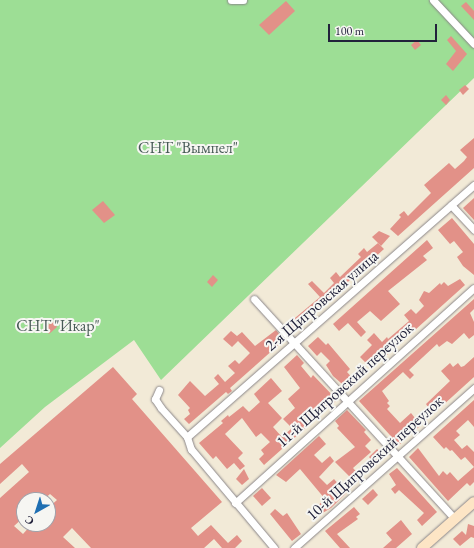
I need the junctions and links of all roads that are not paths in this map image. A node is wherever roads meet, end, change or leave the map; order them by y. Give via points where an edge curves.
1 (231, 0) edge
2 (243, 0) edge
3 (433, 0) edge
4 (474, 44) edge
5 (474, 185) edge
6 (451, 205) junction
7 (474, 230) edge
8 (474, 288) edge
9 (254, 299) dead end
10 (296, 343) junction
11 (474, 388) edge
12 (159, 390) dead end
13 (348, 401) junction
14 (187, 437) junction
15 (398, 456) junction
16 (235, 503) junction
17 (472, 507) edge
18 (455, 519) junction
19 (274, 548) edge
20 (294, 548) edge
21 (422, 548) edge

1 - 2 street
3 - 4 street
5 - 6 street, 2-я Щигровская улица
6 - 7 street
6 - 10 street, 2-я Щигровская улица
8 - 13 street, 11-й Щигровский переулок
9 - 10 street
10 - 13 street
10 - 14 street, 2-я Щигровская улица
11 - 15 street, 10-й Щигровский переулок
12 - 14 street via 155,399
13 - 15 street
13 - 16 street, 11-й Щигровский переулок
14 - 16 street via 191,449
15 - 18 street
15 - 20 street, 10-й Щигровский переулок
16 - 19 street
17 - 18 street
18 - 21 street

